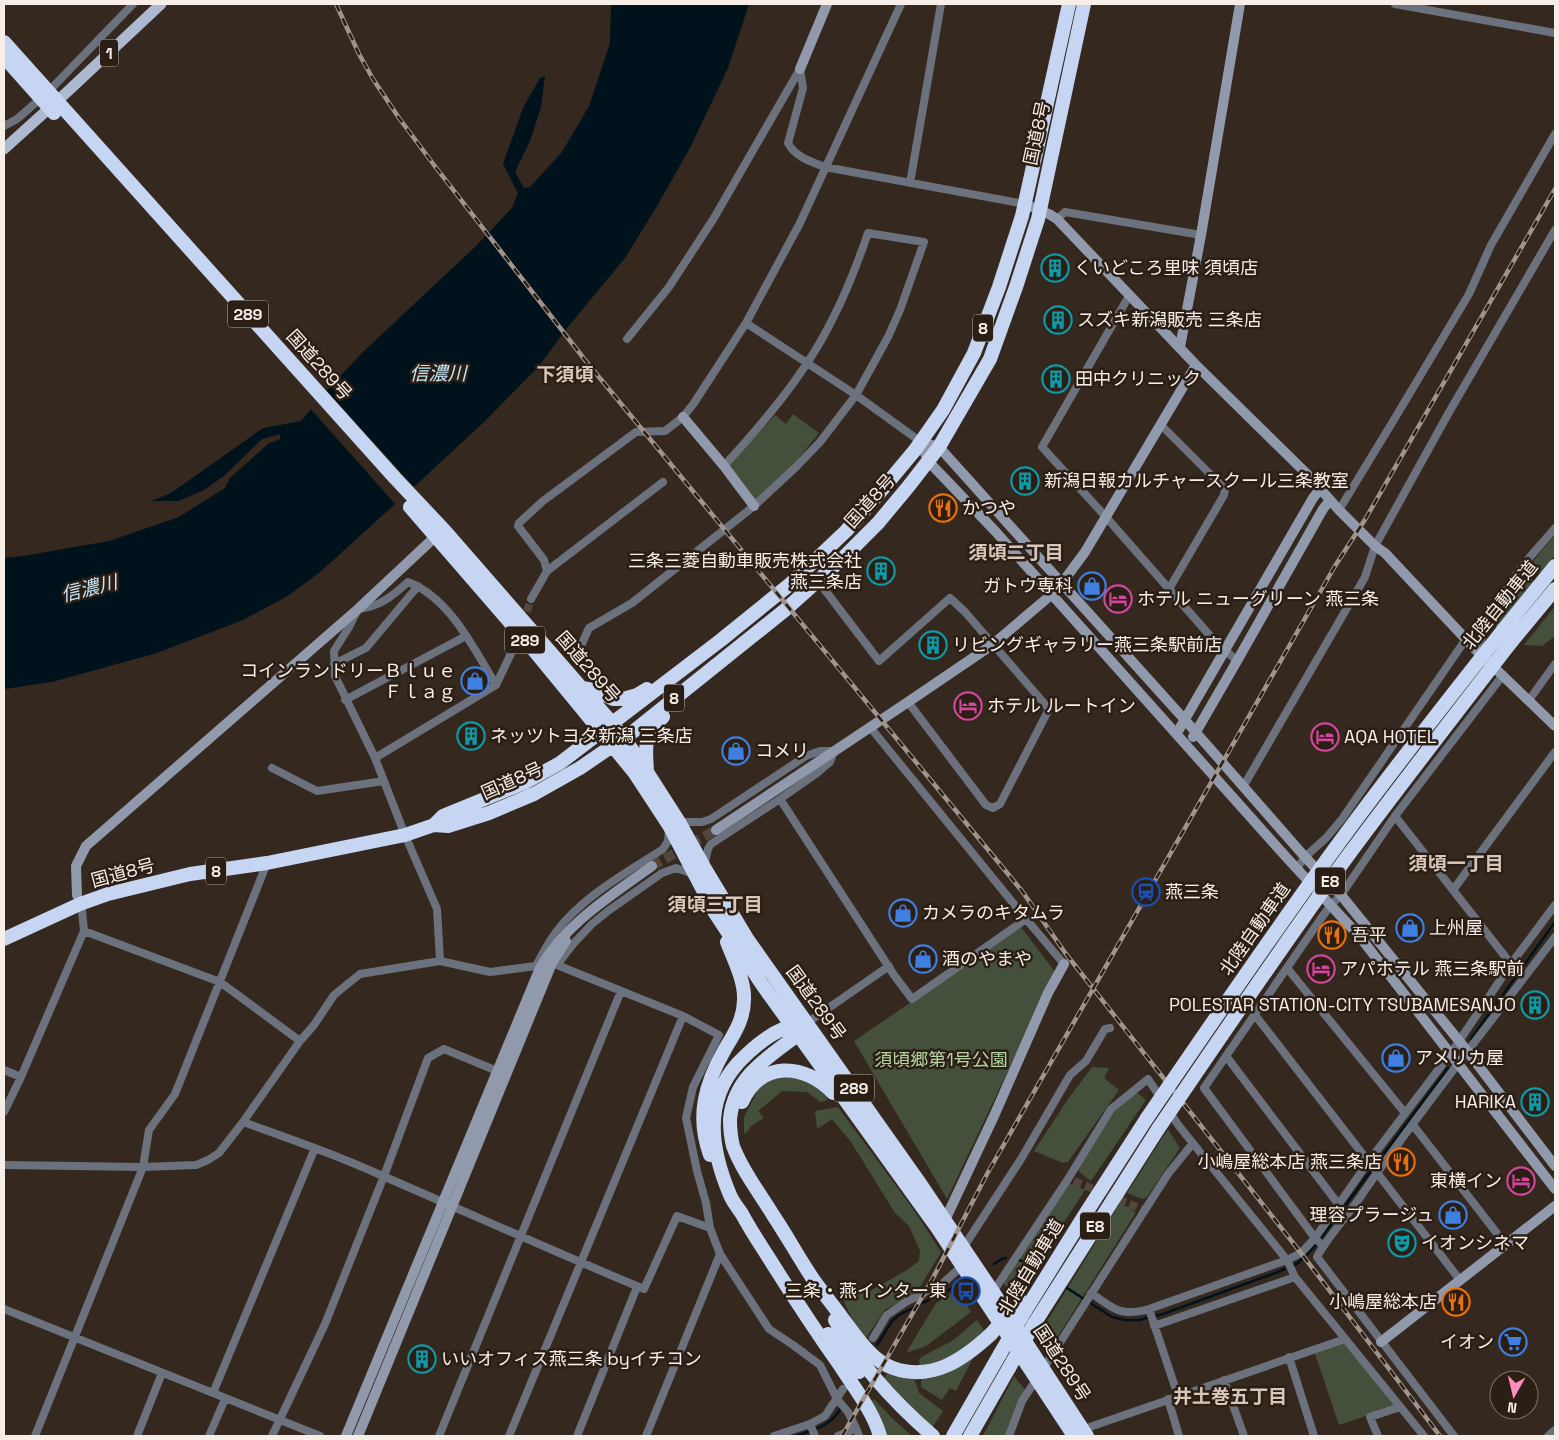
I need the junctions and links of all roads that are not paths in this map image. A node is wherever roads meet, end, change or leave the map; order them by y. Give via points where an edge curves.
1 (133, 4) edge
2 (161, 4) edge
3 (828, 4) edge
4 (901, 4) edge
5 (940, 4) edge
6 (1069, 4) edge
7 (1084, 4) edge
8 (1240, 4) edge
9 (1395, 4) edge
10 (1555, 33) edge
11 (4, 42) edge
12 (4, 57) edge
13 (800, 69) junction
14 (53, 104) junction
15 (4, 126) edge
16 (1555, 134) edge
17 (4, 149) edge
18 (825, 167) junction
19 (910, 183) junction
20 (1025, 204) junction
21 (1040, 210) junction
22 (1057, 219) junction
23 (1555, 230) edge
24 (1201, 235) junction
25 (1129, 296) junction
26 (746, 323) junction
27 (627, 339) dead end
28 (1180, 347) junction
29 (807, 362) junction
30 (1196, 365) junction
31 (856, 395) junction
32 (683, 417) junction
33 (1162, 425) junction
34 (920, 442) junction
35 (939, 447) junction
36 (928, 461) junction
37 (724, 466) junction
38 (663, 482) dead end
39 (1320, 489) junction
40 (1330, 500) junction
41 (754, 506) junction
42 (1339, 510) junction
43 (1106, 517) junction
44 (430, 522) junction
45 (1555, 528) edge
46 (436, 536) junction
47 (1376, 546) junction
48 (1524, 564) junction
49 (1555, 566) edge
50 (547, 571) junction
51 (1530, 573) dead end
52 (818, 581) junction
53 (1062, 583) junction
54 (418, 586) junction
55 (1169, 589) junction
56 (1555, 589) edge
57 (1051, 595) junction
58 (531, 599) tunnel mouth
59 (358, 609) junction
60 (466, 636) junction
61 (1466, 639) junction
62 (516, 643) dead end
63 (992, 644) junction
64 (1225, 650) junction
65 (1476, 650) junction
66 (575, 659) dead end
67 (1237, 661) junction
68 (334, 664) junction
69 (1555, 664) edge
70 (1503, 675) junction
71 (694, 682) junction
72 (496, 685) junction
73 (582, 688) junction
74 (656, 690) junction
75 (345, 700) junction
76 (1529, 700) junction
77 (908, 702) junction
78 (1185, 720) junction
79 (1555, 726) edge
80 (870, 727) junction
81 (607, 728) junction
82 (1196, 732) junction
83 (1177, 734) junction
84 (618, 742) junction
85 (1187, 745) junction
86 (834, 751) junction
87 (1555, 752) edge
88 (375, 758) junction
89 (272, 768) dead end
90 (647, 772) junction
91 (384, 781) junction
92 (1243, 787) junction
93 (780, 799) junction
94 (1395, 816) junction
95 (434, 825) junction
96 (674, 825) junction
97 (716, 830) tunnel mouth
98 (405, 835) junction
99 (1305, 857) junction
100 (267, 863) junction
101 (652, 866) tunnel mouth
102 (1297, 868) junction
103 (699, 872) junction
104 (1453, 890) junction
105 (1341, 895) junction
106 (79, 899) junction
107 (1331, 905) junction
108 (1555, 905) edge
109 (592, 909) junction
110 (715, 913) junction
111 (1026, 919) junction
112 (84, 931) junction
113 (1555, 937) edge
114 (4, 939) edge
115 (440, 961) junction
116 (555, 964) junction
117 (1064, 964) joint
118 (1511, 964) junction
119 (888, 966) junction
120 (538, 967) junction
121 (1287, 968) junction
122 (220, 982) junction
123 (621, 991) junction
124 (1255, 1015) junction
125 (683, 1016) junction
126 (799, 1027) junction
127 (1110, 1028) dead end
128 (300, 1041) junction
129 (1459, 1041) junction
130 (1468, 1052) junction
131 (1451, 1053) junction
132 (1226, 1056) junction
133 (1459, 1063) junction
134 (4, 1070) edge
135 (501, 1073) junction
136 (21, 1077) junction
137 (4, 1112) edge
138 (1405, 1113) junction
139 (243, 1122) junction
140 (1413, 1125) junction
141 (1193, 1143) junction
142 (877, 1145) junction
143 (315, 1148) junction
144 (739, 1159) junction
145 (4, 1166) edge
146 (1555, 1166) edge
147 (143, 1167) junction
148 (1373, 1167) junction
149 (384, 1176) junction
150 (1555, 1189) edge
151 (730, 1196) junction
152 (448, 1205) junction
153 (1339, 1205) junction
154 (1555, 1206) edge
155 (945, 1220) junction
156 (710, 1228) junction
157 (520, 1236) junction
158 (1315, 1238) junction
159 (1506, 1245) junction
160 (1323, 1246) junction
161 (963, 1248) junction
162 (720, 1254) junction
163 (1288, 1262) junction
164 (582, 1263) junction
165 (962, 1266) junction
166 (1294, 1276) junction
167 (814, 1280) junction
168 (1460, 1280) junction
169 (637, 1287) junction
170 (993, 1292) junction
171 (792, 1295) junction
172 (1089, 1296) junction
173 (1023, 1306) junction
174 (4, 1309) edge
175 (1151, 1317) junction
176 (74, 1337) junction
177 (873, 1338) dead end
178 (1345, 1339) junction
179 (1380, 1342) junction
180 (1289, 1357) junction
181 (1009, 1368) junction
182 (162, 1373) junction
183 (1039, 1374) junction
184 (1224, 1380) junction
185 (843, 1389) dead end
186 (213, 1393) junction
187 (1178, 1396) junction
188 (226, 1399) junction
189 (1168, 1399) junction
190 (838, 1400) junction
191 (1400, 1407) junction
192 (279, 1420) junction
193 (811, 1425) junction
194 (1555, 1430) edge
195 (858, 1432) edge
196 (1079, 1434) edge
197 (35, 1436) edge
198 (136, 1436) edge
199 (209, 1436) edge
200 (272, 1436) edge
201 (320, 1436) edge
202 (346, 1436) edge
203 (358, 1436) edge
204 (439, 1436) edge
205 (509, 1436) edge
206 (577, 1436) edge
207 (646, 1436) edge
208 (774, 1436) edge
209 (816, 1436) edge
210 (838, 1436) edge
211 (880, 1436) edge
212 (921, 1436) edge
213 (933, 1436) edge
214 (953, 1436) edge
215 (970, 1436) edge
216 (976, 1436) edge
217 (1009, 1436) edge
218 (1179, 1436) edge
219 (1244, 1436) edge
220 (1314, 1436) edge
221 (1378, 1436) edge
222 (1424, 1436) edge
223 (1454, 1436) edge
224 (1548, 1436) edge

1 - 14 street
2 - 14 main road, 1
3 - 13 street
4 - 18 street
5 - 19 street
6 - 20 highway, 国道8号 / 8
7 - 21 highway, 国道8号 / 8
8 - 24 street
9 - 10 street
11 - 14 highway, 国道289号 / 289
12 - 14 highway, 国道289号 / 289
13 - 18 street via 803,88 788,143 791,150
13 - 27 street via 714,218 669,287
14 - 15 street
14 - 17 main road, 1
14 - 44 highway, 国道289号 / 289
16 - 42 street via 1491,245 1469,294
18 - 19 street
18 - 26 street via 800,223
19 - 20 street
20 - 21 street
20 - 34 highway, 国道8号 / 8 via 974,353 943,410
21 - 22 street
21 - 35 highway, 国道8号 / 8 via 990,359
22 - 24 street via 1066,212
22 - 25 street
23 - 47 street
24 - 28 street
25 - 28 street
25 - 43 street via 1042,447
26 - 29 street
26 - 32 street
28 - 30 street
29 - 31 street
29 - 31 street via 833,319 868,233 924,242 892,328
29 - 37 street via 763,422
30 - 33 street
30 - 39 street
31 - 34 street
31 - 41 street via 820,442
32 - 37 street
32 - 50 street via 665,431 636,432 543,501 519,523 518,526 544,560
33 - 43 street
33 - 55 street via 1225,489
34 - 35 street
34 - 36 street
34 - 74 highway, 国道8号 / 8 via 846,531 806,569
35 - 36 highway, 国道8号 / 8
35 - 53 street
36 - 52 highway, 国道8号 / 8 via 878,523
36 - 57 street
37 - 41 street
38 - 50 street
39 - 40 street
39 - 64 street
40 - 42 street
40 - 67 street
41 - 66 street via 632,603 589,628
42 - 47 street
43 - 53 street
43 - 55 street
44 - 46 highway, 国道289号 / 289
44 - 73 highway, 国道289号 / 289
45 - 48 street
46 - 59 street
46 - 81 highway, 国道289号 / 289
47 - 61 street
47 - 92 street via 1364,580
48 - 51 street
48 - 65 street
49 - 173 highway, 北陸自動車道 / E8, bridge via 1336,846 1147,1118
50 - 58 street
52 - 63 street via 879,661 950,598
52 - 71 highway, 国道8号 / 8
53 - 57 street
53 - 78 street
54 - 59 street via 408,582 383,603
54 - 60 street via 434,597
54 - 68 street via 366,648
55 - 64 street
56 - 181 highway, 北陸自動車道 / E8, bridge via 1406,778 1239,1009 1158,1129
57 - 63 street
57 - 83 street
59 - 68 street via 334,651
59 - 106 street via 86,846 76,866
60 - 72 street
60 - 75 street
61 - 65 street
61 - 99 street via 1342,819
62 - 72 street
63 - 77 street
63 - 77 street via 1049,709 1000,804 993,808 986,805
64 - 67 street
64 - 78 street
65 - 70 street
67 - 82 street
68 - 75 street via 335,676
69 - 76 street
70 - 76 street
70 - 94 street
71 - 84 highway, 国道8号 / 8
71 - 90 highway via 684,700 649,733
72 - 88 street
73 - 74 highway via 613,699 637,695 646,689
73 - 81 highway, 国道289号 / 289
74 - 81 highway, 国道8号 / 8
75 - 88 street
76 - 79 street
77 - 80 street
78 - 82 street
78 - 83 street
80 - 86 street
80 - 111 street
81 - 84 highway, 国道289号 / 289
81 - 95 highway, 国道8号 / 8 via 549,770 443,816
82 - 85 street
82 - 92 street
83 - 85 street
84 - 90 highway, 国道289号 / 289
84 - 95 highway, 国道8号 / 8 via 534,794 448,826
84 - 96 highway, 国道289号 / 289 via 634,772
85 - 102 street
86 - 93 street via 830,762
86 - 96 street via 820,750 806,756 711,818
86 - 97 street
87 - 104 street
88 - 91 street
89 - 91 street via 317,791
90 - 96 highway, 国道289号 / 289
91 - 98 street
92 - 99 street
93 - 103 street via 711,844
93 - 119 street
94 - 104 street
94 - 105 street
95 - 98 highway, 国道8号 / 8
96 - 103 highway, 国道289号 / 289
96 - 120 street via 663,849 584,904 556,932
98 - 100 highway, 国道8号 / 8
98 - 115 street via 437,908
99 - 102 street
99 - 105 street
100 - 106 highway, 国道8号 / 8 via 190,874
100 - 122 street
101 - 109 street
102 - 107 street
103 - 110 highway, 国道289号 / 289
103 - 116 street via 676,868 662,873 592,924
103 - 126 highway, 国道289号 / 289 via 728,904
104 - 118 street
105 - 107 street
105 - 129 street
106 - 112 street
106 - 114 highway, 国道8号 / 8
107 - 121 street
107 - 131 street
108 - 118 street
109 - 116 street via 572,933
109 - 120 street
110 - 126 highway, 国道289号 / 289 via 761,983
110 - 151 highway via 744,992 740,1022 714,1068 703,1108 708,1150
111 - 117 street
111 - 119 street via 912,999
112 - 122 street
112 - 136 street
113 - 130 street
115 - 120 street via 490,972
115 - 128 street via 360,974 334,995
116 - 123 street
116 - 135 street
117 - 155 street
118 - 129 street
119 - 126 street
120 - 135 street
121 - 124 street
121 - 138 street
122 - 128 street
122 - 147 street via 175,1094 149,1130
123 - 125 street
123 - 157 street
124 - 132 street
124 - 148 street
125 - 156 street via 718,1035 693,1087 686,1118
125 - 164 street
126 - 142 highway, 国道289号 / 289
126 - 144 highway via 745,1078 738,1091 730,1132
126 - 151 highway via 772,1034 746,1054 719,1094 713,1123 714,1141
126 - 155 highway, 国道289号 / 289
127 - 161 street via 1105,1029 1086,1061 1070,1075 1021,1160
128 - 139 street
129 - 130 street
129 - 131 street
130 - 133 street
130 - 146 street
131 - 133 street
131 - 138 street
132 - 153 street
132 - 158 street via 1204,1088
133 - 140 street
133 - 150 street
134 - 136 street
135 - 149 street via 444,1049 428,1058
135 - 152 street
136 - 137 street
138 - 148 street
139 - 143 street
139 - 147 street via 219,1152 208,1160 196,1164
140 - 148 street
140 - 159 street
141 - 163 street
141 - 170 street via 1148,1079 1110,1109 1071,1180
141 - 172 street via 1143,1210
142 - 144 highway via 823,1083 804,1073 782,1071 760,1080 744,1097 736,1121
142 - 165 highway, 国道289号 / 289
143 - 149 street
143 - 186 street
144 - 167 highway
145 - 147 street
147 - 176 street
148 - 153 street
148 - 160 street via 1350,1213
148 - 168 street
149 - 152 street
149 - 192 street via 325,1324
151 - 171 highway
152 - 157 street
152 - 202 street
152 - 203 street
153 - 158 street
154 - 159 street
155 - 161 highway, 国道289号 / 289
156 - 162 street
156 - 169 street via 677,1216 644,1289
157 - 164 street
157 - 204 street
158 - 160 street
158 - 163 street
159 - 168 street
160 - 179 street via 1317,1257
161 - 170 highway, 国道289号 / 289
162 - 190 street via 768,1329 820,1365
162 - 207 street
163 - 166 street
163 - 175 street
164 - 169 street
164 - 205 street
165 - 177 street via 942,1284 886,1315
165 - 183 highway, 国道289号 / 289
166 - 175 street
166 - 178 street
167 - 173 highway, bridge via 871,1354 894,1368 917,1372 956,1362
167 - 213 highway via 846,1340 869,1372
168 - 179 street
169 - 206 street
170 - 183 highway, 国道289号 / 289
171 - 211 highway via 872,1414
171 - 212 highway via 864,1379
172 - 175 street via 1123,1312
172 - 183 street
173 - 214 highway, 北陸自動車道 / E8, bridge via 1000,1354
174 - 176 street
175 - 187 street
176 - 182 street
176 - 197 street
178 - 180 street
178 - 191 street
179 - 223 street
180 - 184 street
180 - 220 street
181 - 215 highway, 北陸自動車道 / E8
181 - 216 highway
182 - 186 street
182 - 198 street
183 - 196 highway, 国道289号 / 289
183 - 217 street via 1022,1402
184 - 187 street
184 - 219 street
185 - 190 street
186 - 188 street
187 - 189 street
188 - 192 street
188 - 199 street
189 - 196 street
189 - 218 street
190 - 193 street via 825,1416
190 - 195 street
191 - 221 street via 1370,1417
191 - 222 street
192 - 200 street
192 - 201 street
193 - 208 street
193 - 209 street
194 - 224 street
195 - 210 street

